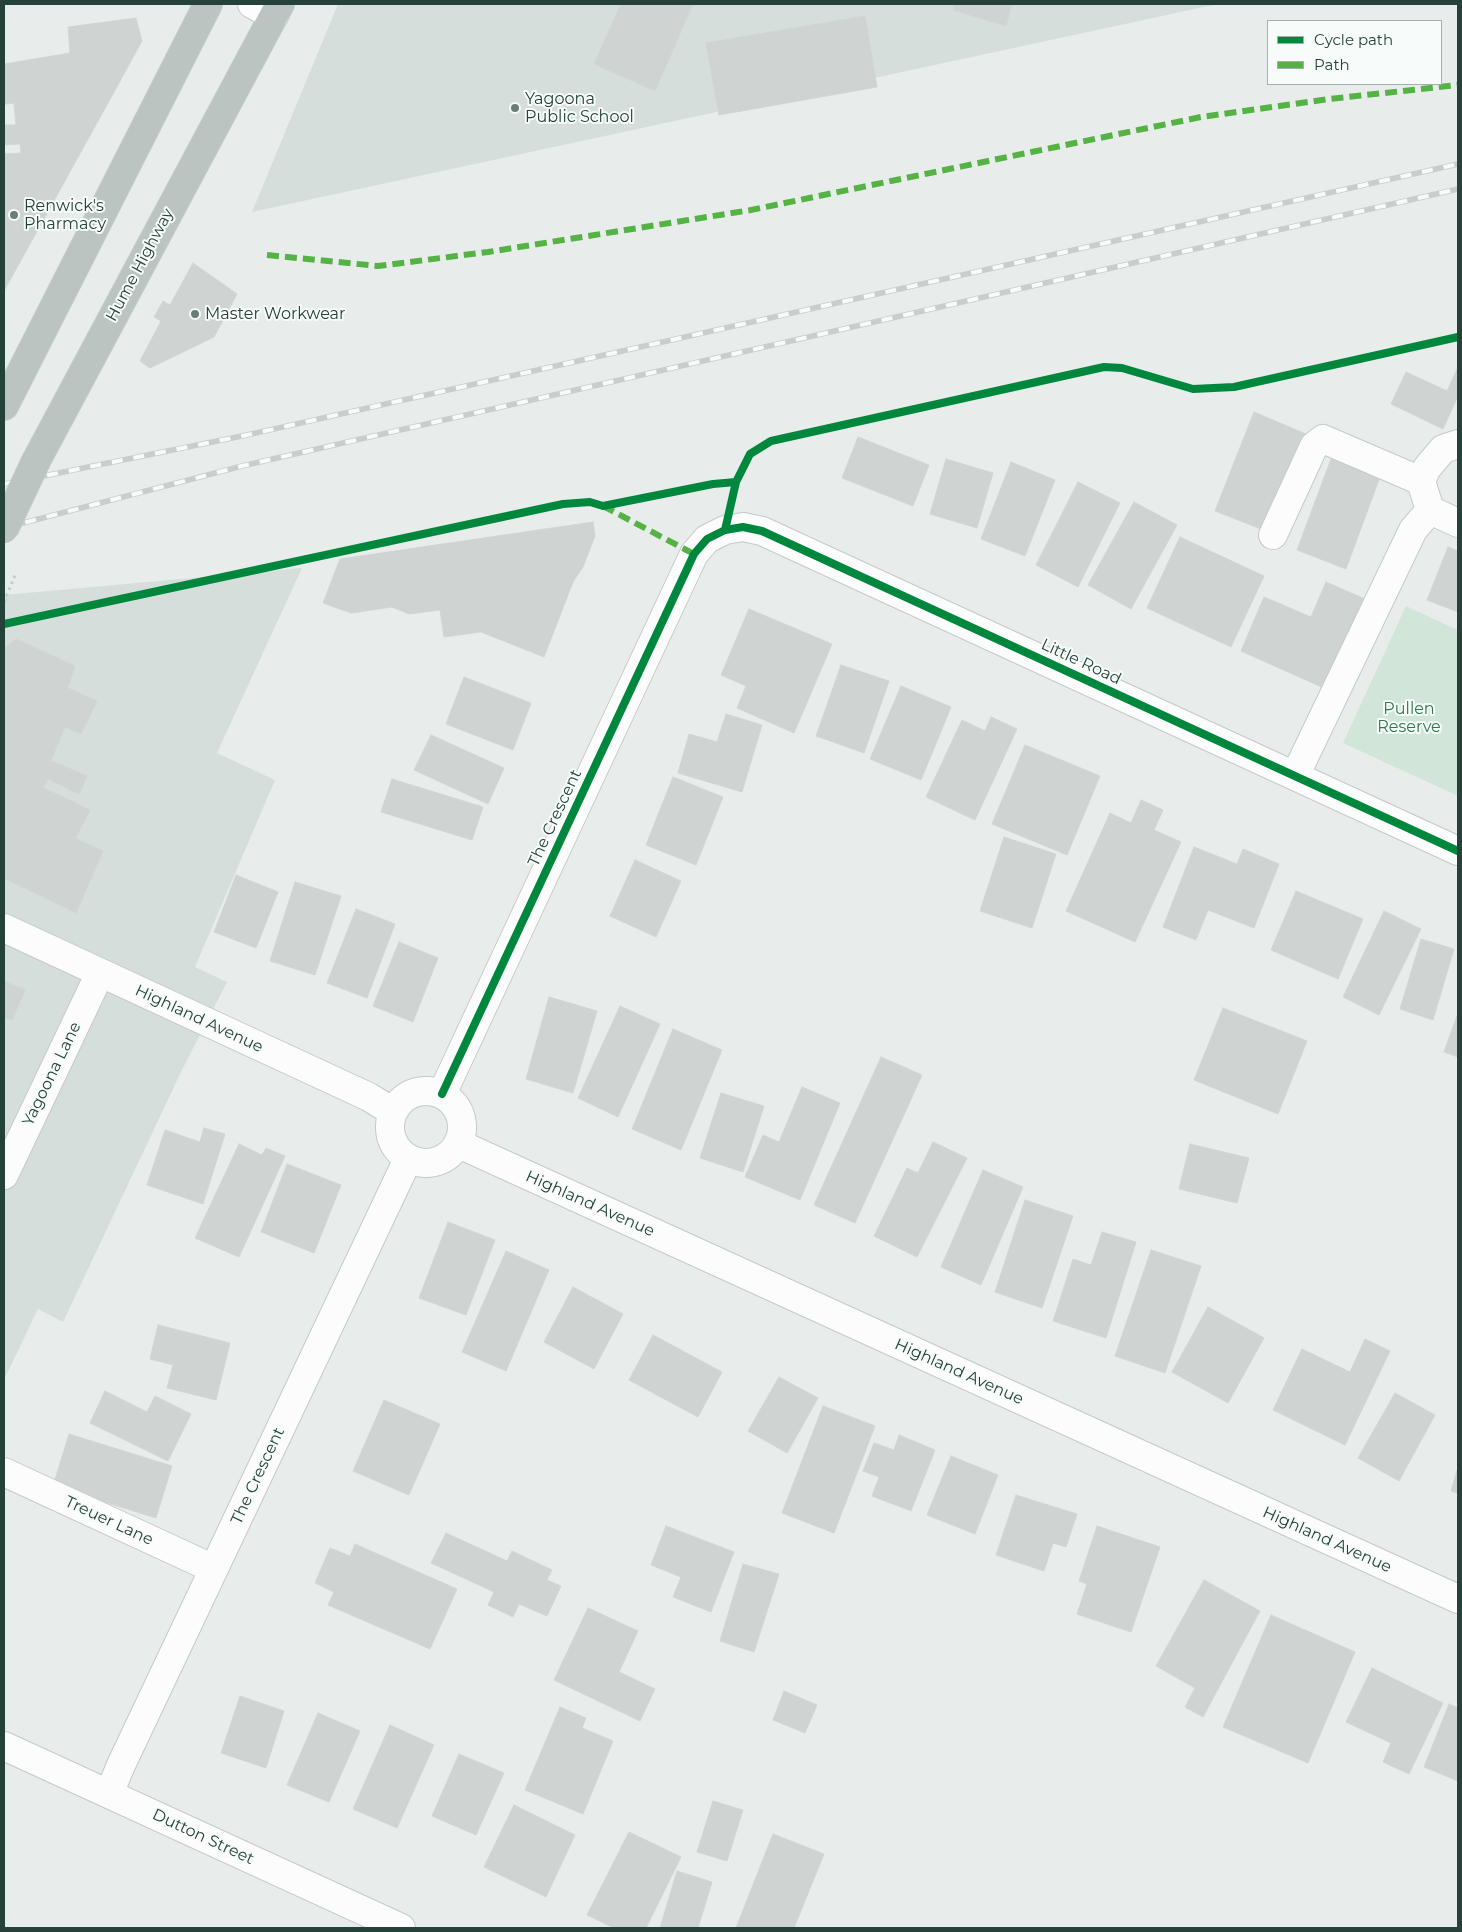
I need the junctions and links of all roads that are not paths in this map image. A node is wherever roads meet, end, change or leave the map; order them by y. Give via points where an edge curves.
1 (208, 4) edge
2 (269, 8) edge
3 (4, 406) edge
4 (1458, 444) edge
5 (1421, 481) junction
6 (1430, 510) junction
7 (1458, 523) edge
8 (4, 529) edge
9 (1273, 535) dead end
10 (694, 554) joint
11 (1295, 776) junction
12 (1458, 851) edge
13 (4, 928) edge
14 (100, 973) junction
15 (442, 1094) junction
16 (393, 1112) junction
17 (459, 1144) junction
18 (408, 1159) junction
19 (4, 1175) edge
20 (4, 1472) edge
21 (214, 1569) junction
22 (1458, 1599) edge
23 (4, 1746) edge
24 (110, 1794) junction
25 (401, 1928) edge

1 - 3 highway
2 - 8 highway, Hume Highway, bridge
4 - 5 street via 1444,449 1427,468
5 - 6 street
5 - 9 street via 1324,439 1314,446
6 - 7 street
6 - 11 street via 1413,530
10 - 11 street, Little Road via 707,539 724,530 744,527 762,531
10 - 15 street, The Crescent
11 - 12 street, Little Road
13 - 14 street, Highland Avenue
14 - 16 street, Highland Avenue via 369,1097
14 - 19 street, Yagoona Lane
15 - 16 street via 431,1091 414,1093 399,1102
15 - 17 street via 459,1110 462,1121
16 - 18 street via 390,1133 394,1144
17 - 18 street via 452,1153 431,1164
17 - 22 street, Highland Avenue
18 - 21 street, The Crescent
20 - 21 street, Treuer Lane
21 - 24 street, The Crescent
23 - 24 street, Dutton Street
24 - 25 street, Dutton Street

